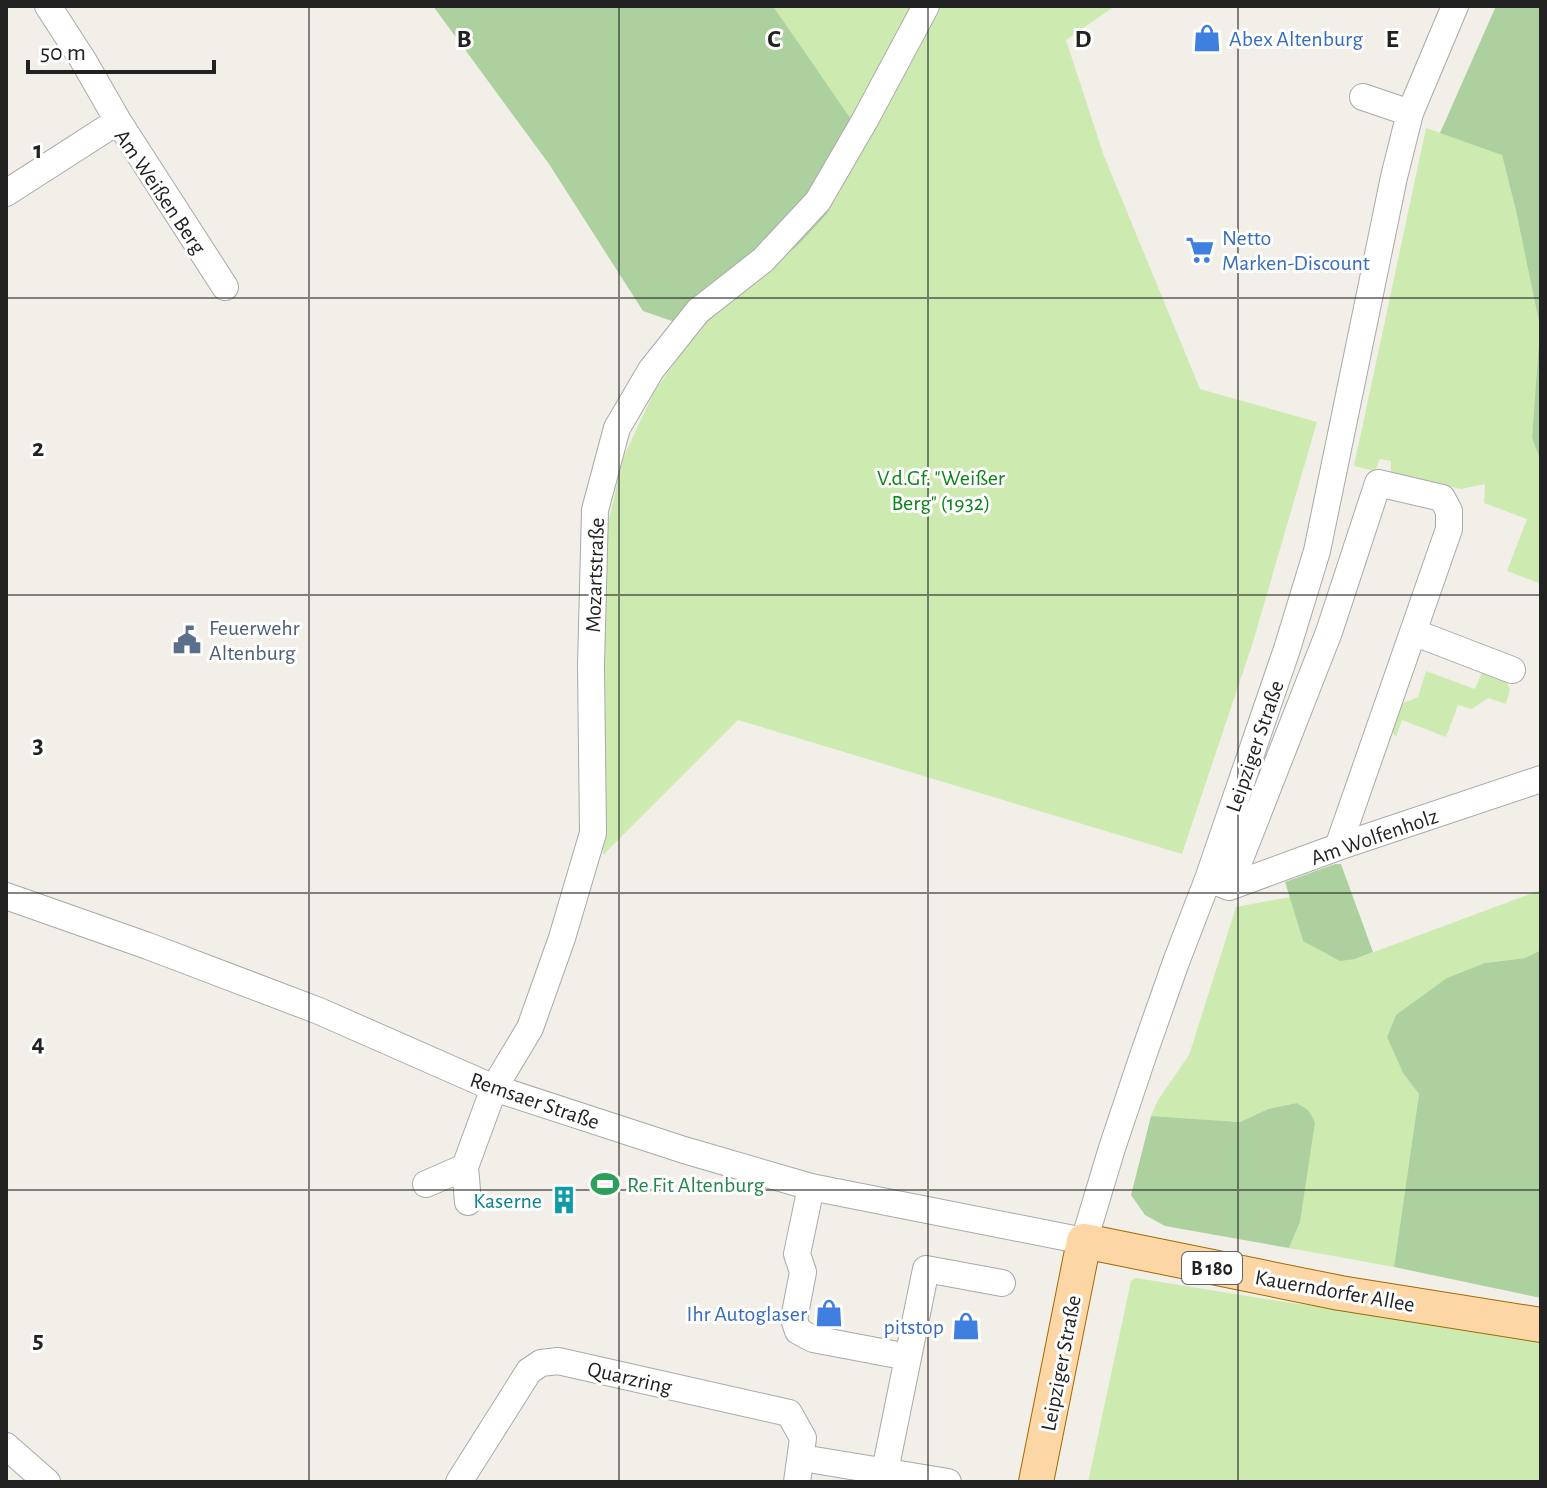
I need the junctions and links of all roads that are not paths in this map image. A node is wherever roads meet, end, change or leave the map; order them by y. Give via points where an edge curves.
1 (48, 6) edge
2 (926, 6) edge
3 (1455, 6) edge
4 (1363, 97) dead end
5 (1410, 113) junction
6 (118, 121) junction
7 (6, 193) edge
8 (225, 287) dead end
9 (1413, 632) junction
10 (1512, 670) dead end
11 (1541, 779) edge
12 (1338, 847) junction
13 (1219, 883) junction
14 (6, 896) edge
15 (494, 1088) junction
16 (465, 1167) junction
17 (426, 1184) dead end
18 (811, 1187) junction
19 (468, 1202) dead end
20 (1084, 1241) junction
21 (1002, 1283) dead end
22 (1541, 1325) edge
23 (908, 1357) junction
24 (6, 1446) edge
25 (799, 1470) edge
26 (885, 1471) junction
27 (47, 1482) edge
28 (459, 1482) edge
29 (948, 1482) edge
30 (1036, 1482) edge

1 - 6 street
2 - 15 street, Mozartstraße via 818,201 763,260 698,311 651,370 617,428 595,510 593,833 530,1028
3 - 5 street, Leipziger Straße
4 - 5 street
5 - 13 street, Leipziger Straße via 1317,551
6 - 7 street, Am Weißen Berg
6 - 8 street, Am Weißen Berg
9 - 10 street
9 - 12 street, Leipziger Straße
9 - 13 street, Leipziger Straße via 1449,529 1449,511 1442,498 1378,483 1329,632
11 - 12 street, Am Wolfenholz
12 - 13 street, Am Wolfenholz
13 - 20 street, Leipziger Straße via 1176,962
14 - 15 street, Remsaer Straße via 319,1011
15 - 16 street, Mozartstraße
15 - 18 street, Remsaer Straße
16 - 17 street
16 - 19 street
18 - 20 street, Remsaer Straße
18 - 23 street via 797,1254 803,1272 794,1319 798,1331 813,1339
20 - 22 main road, Kauerndorfer Allee / B 180 via 1340,1293
20 - 30 main road, Leipziger Straße
21 - 23 street via 926,1269
23 - 26 street
24 - 27 street
25 - 26 street
25 - 28 street, Quarzring via 803,1438 789,1413 558,1361 529,1371
26 - 29 street

